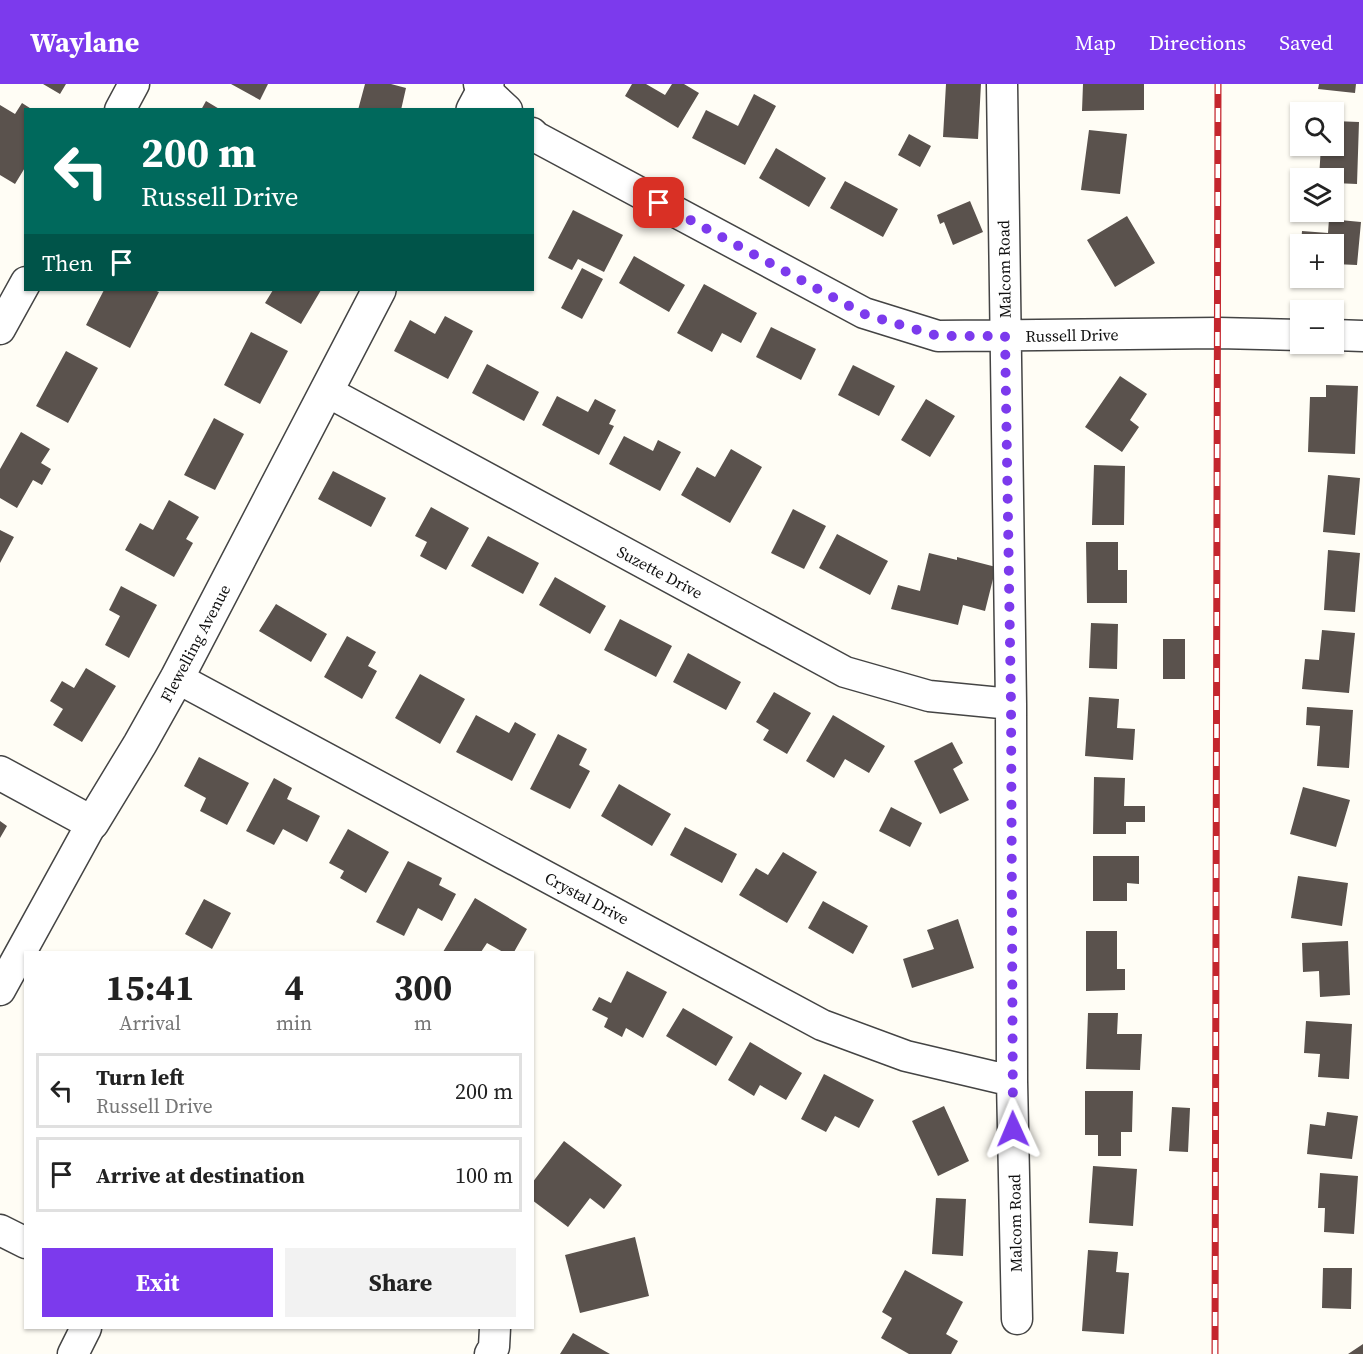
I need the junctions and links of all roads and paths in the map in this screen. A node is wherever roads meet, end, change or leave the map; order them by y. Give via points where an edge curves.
1 (134, 84) edge
2 (1002, 84) edge
3 (121, 108) edge
4 (534, 136) edge
5 (24, 286) edge
6 (378, 291) edge
7 (0, 329) edge
8 (1290, 335) edge
9 (1005, 336) junction
10 (1344, 336) edge
11 (1363, 336) edge
12 (326, 391) junction
13 (177, 678) junction
14 (1011, 704) junction
15 (0, 773) edge
16 (92, 823) junction
17 (0, 990) edge
18 (1012, 1081) junction
19 (0, 1230) edge
20 (24, 1243) edge
21 (1017, 1319) dead end
22 (86, 1329) edge
23 (495, 1329) edge
24 (73, 1354) edge
25 (490, 1354) edge

1 - 3 street
2 - 9 street, Malcom Road
4 - 9 street, Russell Drive via 864,314 938,336
5 - 7 street
6 - 12 street, Flewelling Avenue
8 - 9 street, Russell Drive
9 - 14 street, Malcom Road
10 - 11 street
12 - 13 street, Flewelling Avenue
12 - 14 street, Suzette Drive via 845,672 929,696
13 - 16 street, Flewelling Avenue
13 - 18 street, Crystal Drive via 822,1025 906,1056
14 - 18 street, Malcom Road
15 - 16 street
16 - 17 street, Flewelling Avenue
18 - 21 street, Malcom Road
19 - 20 street
22 - 24 street
23 - 25 street

